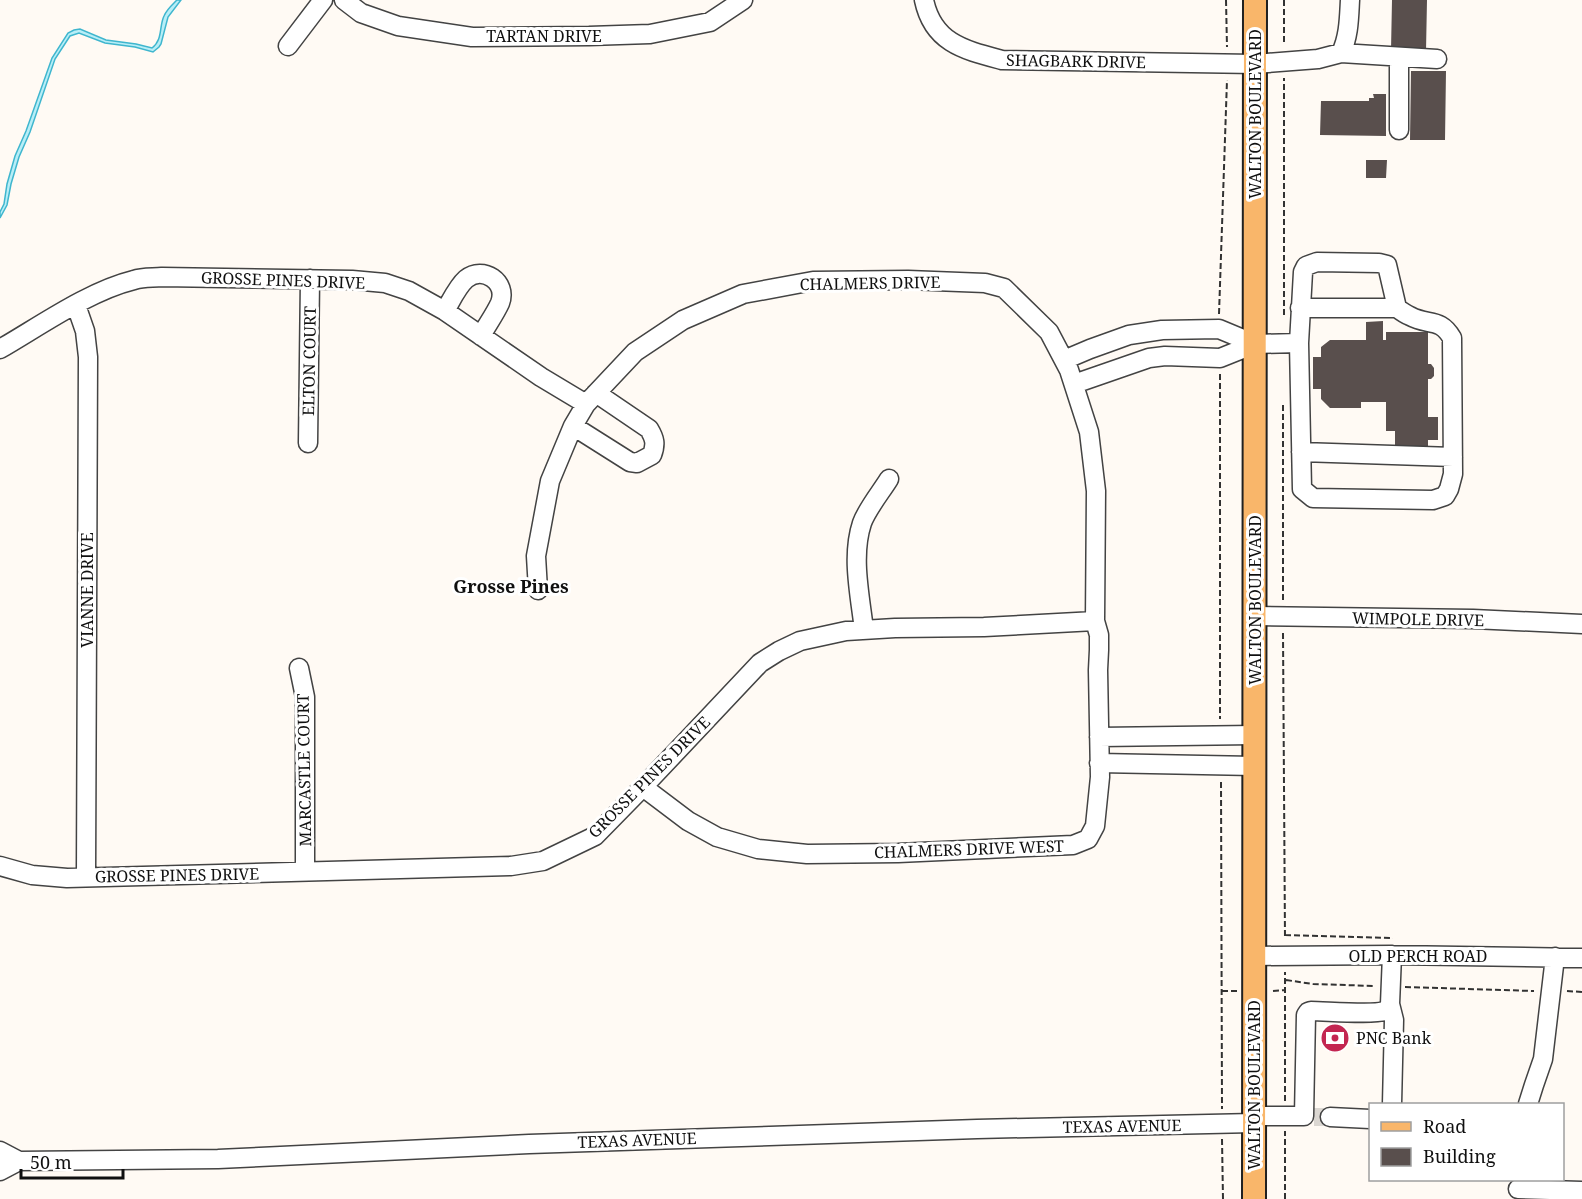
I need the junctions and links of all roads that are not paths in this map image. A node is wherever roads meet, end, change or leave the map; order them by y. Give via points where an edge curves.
1 (323, 0) edge
2 (344, 0) edge
3 (743, 0) edge
4 (924, 0) edge
5 (1255, 0) edge
6 (1350, 0) edge
7 (288, 46) dead end
8 (1341, 53) junction
9 (1399, 57) junction
10 (1437, 59) dead end
11 (1255, 64) junction
12 (1399, 130) dead end
13 (310, 279) junction
14 (75, 305) junction
15 (1300, 308) junction
16 (1397, 308) junction
17 (445, 311) junction
18 (481, 336) junction
19 (1255, 344) junction
20 (1299, 344) junction
21 (0, 350) edge
22 (1069, 372) junction
23 (591, 399) junction
24 (573, 426) junction
25 (308, 443) dead end
26 (1302, 452) junction
27 (1453, 457) junction
28 (889, 479) dead end
29 (538, 590) dead end
30 (1255, 616) junction
31 (1095, 621) junction
32 (1582, 624) edge
33 (864, 630) junction
34 (299, 668) dead end
35 (1254, 735) junction
36 (1099, 737) junction
37 (1100, 763) junction
38 (1254, 766) junction
39 (643, 787) junction
40 (0, 866) edge
41 (305, 872) junction
42 (86, 877) junction
43 (1253, 956) junction
44 (1392, 956) junction
45 (1555, 957) junction
46 (1582, 958) edge
47 (1390, 995) junction
48 (1392, 1103) edge
49 (1528, 1103) edge
50 (1316, 1117) junction
51 (1369, 1119) edge
52 (1254, 1120) junction
53 (0, 1151) edge
54 (19, 1161) junction
55 (0, 1171) edge
56 (1518, 1189) edge
57 (1582, 1191) edge
58 (1254, 1199) edge

1 - 7 street
2 - 3 street, TARTAN DRIVE via 361,13 398,26 472,37 530,37 650,34 710,22
4 - 11 street, SHAGBARK DRIVE via 933,24 946,39 969,51 1002,60
5 - 11 main road, WALTON BOULEVARD
6 - 8 street via 1346,42
8 - 9 street, SHAGBARK DRIVE
8 - 11 street, SHAGBARK DRIVE via 1318,59
9 - 10 street, SHAGBARK DRIVE
9 - 12 street
11 - 19 main road, WALTON BOULEVARD
13 - 14 street, GROSSE PINES DRIVE via 136,279
13 - 17 street, GROSSE PINES DRIVE via 385,283
13 - 25 street, ELTON COURT
14 - 21 street, GROSSE PINES DRIVE
14 - 42 street, VIANNE DRIVE via 85,331 88,357
15 - 16 street
15 - 16 street via 1305,266 1317,262 1387,265
15 - 20 street
16 - 27 street via 1411,317 1446,327 1452,338
17 - 18 street, GROSSE PINES DRIVE
17 - 18 street via 465,280 474,274 496,280 502,290 500,302
18 - 23 street, GROSSE PINES DRIVE via 541,377
19 - 20 street
19 - 22 street via 1220,358 1165,356
19 - 22 street via 1219,329 1129,334 1090,349
19 - 30 main road, WALTON BOULEVARD
20 - 26 street
22 - 23 street, CHALMERS DRIVE via 1049,332 1004,288 985,283 919,280 813,281 743,294 683,320 635,352
22 - 31 street, CHALMERS DRIVE WEST via 1089,432 1096,491
23 - 24 street, CHALMERS DRIVE
23 - 24 street, GROSSE PINES DRIVE via 649,429 654,438 652,455 637,463 630,462
24 - 29 street, CHALMERS DRIVE via 550,481 536,556
26 - 27 street
26 - 27 street via 1302,489 1313,498 1433,500 1445,496 1449,489
28 - 33 street via 863,520 858,539
30 - 32 street, WIMPOLE DRIVE
30 - 35 main road, WALTON BOULEVARD
31 - 33 street, GROSSE PINES DRIVE
31 - 36 street, CHALMERS DRIVE WEST via 1099,635
33 - 39 street, GROSSE PINES DRIVE via 800,641 760,663
34 - 41 street, MARCASTLE COURT via 305,697
35 - 36 street
35 - 38 main road, WALTON BOULEVARD
36 - 37 street, CHALMERS DRIVE WEST
37 - 38 street
37 - 39 street, CHALMERS DRIVE WEST via 1095,825 1088,839 1073,845 852,854 758,849 717,837
38 - 43 main road, WALTON BOULEVARD
39 - 41 street, GROSSE PINES DRIVE via 595,836 543,861 511,866
40 - 42 street, GROSSE PINES DRIVE via 32,875
41 - 42 street, GROSSE PINES DRIVE
43 - 44 street, OLD PERCH ROAD
43 - 52 main road, WALTON BOULEVARD
44 - 45 street, OLD PERCH ROAD
44 - 47 street
45 - 46 street, OLD PERCH ROAD
45 - 49 street via 1544,1059
47 - 48 street via 1394,1020
47 - 50 street via 1389,1008 1384,1011 1308,1012 1305,1020
50 - 51 street, TEXAS AVENUE
50 - 52 street, TEXAS AVENUE
52 - 54 street, TEXAS AVENUE via 540,1143 200,1159
52 - 58 main road, WALTON BOULEVARD
53 - 54 street
54 - 55 street
56 - 57 street

